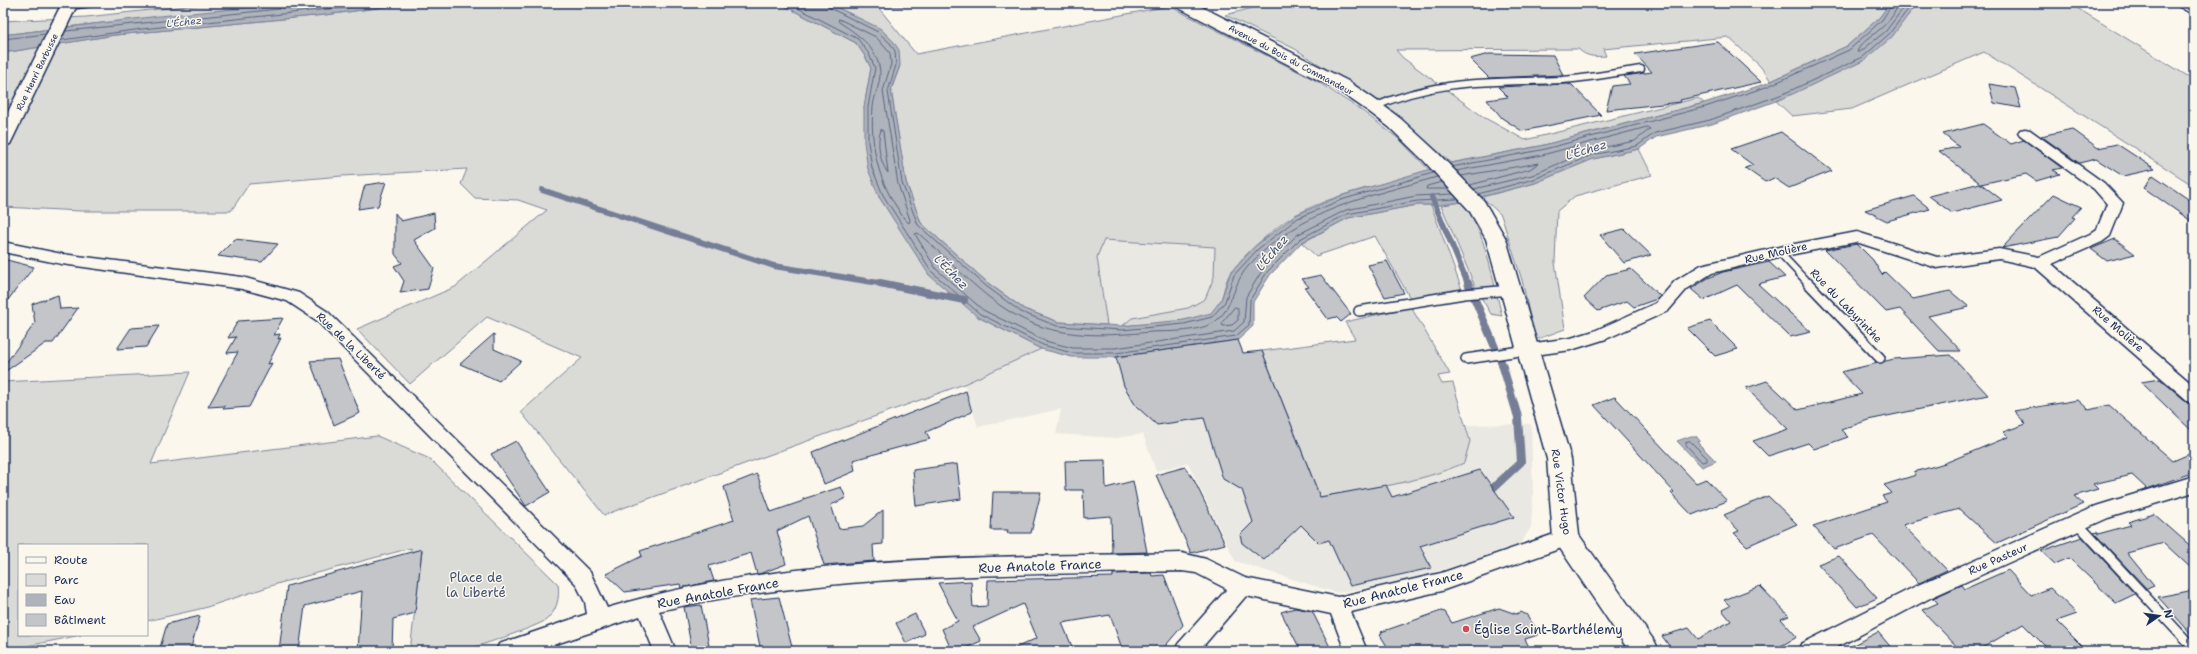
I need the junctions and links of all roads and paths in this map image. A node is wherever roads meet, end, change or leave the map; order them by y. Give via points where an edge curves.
1 (91, 3) edge
2 (1182, 3) edge
3 (2179, 3) edge
4 (70, 4) edge
5 (2194, 11) edge
6 (1641, 69) dead end
7 (1374, 107) junction
8 (2025, 133) dead end
9 (3, 140) edge
10 (1478, 206) joint
11 (3, 247) edge
12 (1779, 252) junction
13 (2040, 263) junction
14 (1511, 290) junction
15 (1359, 311) dead end
16 (1518, 352) junction
17 (1880, 358) dead end
18 (1466, 359) dead end
19 (2194, 396) edge
20 (2194, 484) edge
21 (2078, 524) junction
22 (1566, 538) junction
23 (1242, 586) junction
24 (645, 606) junction
25 (1338, 606) junction
26 (599, 618) junction
27 (2194, 649) edge
28 (507, 651) edge
29 (665, 651) edge
30 (1186, 651) edge
31 (1356, 651) edge
32 (1645, 651) edge
33 (1809, 651) edge

1 - 4 lane
2 - 7 main road, Avenue du Bois du Commandeur via 1342,85
3 - 5 street
4 - 9 main road, Rue Henri Barbusse
6 - 7 lane via 1589,78 1448,84 1412,91
7 - 10 main road, Avenue du Bois du Commandeur via 1431,157
8 - 13 street via 2099,186 2115,203 2104,232
10 - 14 main road, Rue Victor Hugo via 1496,239
11 - 26 street, Rue de la Liberté via 62,259 242,283 293,297 322,316 583,578 595,602
12 - 13 street, Rue Molière via 1857,238 1937,263 1999,254
12 - 16 street, Rue Molière via 1707,269 1681,285 1662,307 1600,334 1572,344
12 - 17 lane, Rue du Labyrinthe
13 - 19 street, Rue Molière
14 - 15 lane via 1464,294
14 - 16 main road, Rue Victor Hugo
16 - 18 lane
16 - 22 main road, Rue Victor Hugo via 1559,459
20 - 21 street, Rue Pasteur via 2103,512
21 - 27 lane
21 - 33 street, Rue Pasteur via 1925,591
22 - 25 street, Rue Anatole France via 1440,582
22 - 32 main road, Rue Victor Hugo
23 - 24 street, Rue Anatole France via 1199,565 1182,562 876,572 751,586
23 - 25 street, Rue Anatole France
23 - 30 street
24 - 26 street, Rue Anatole France
24 - 29 street via 654,621
25 - 31 street
26 - 28 street, Rue Anatole France

